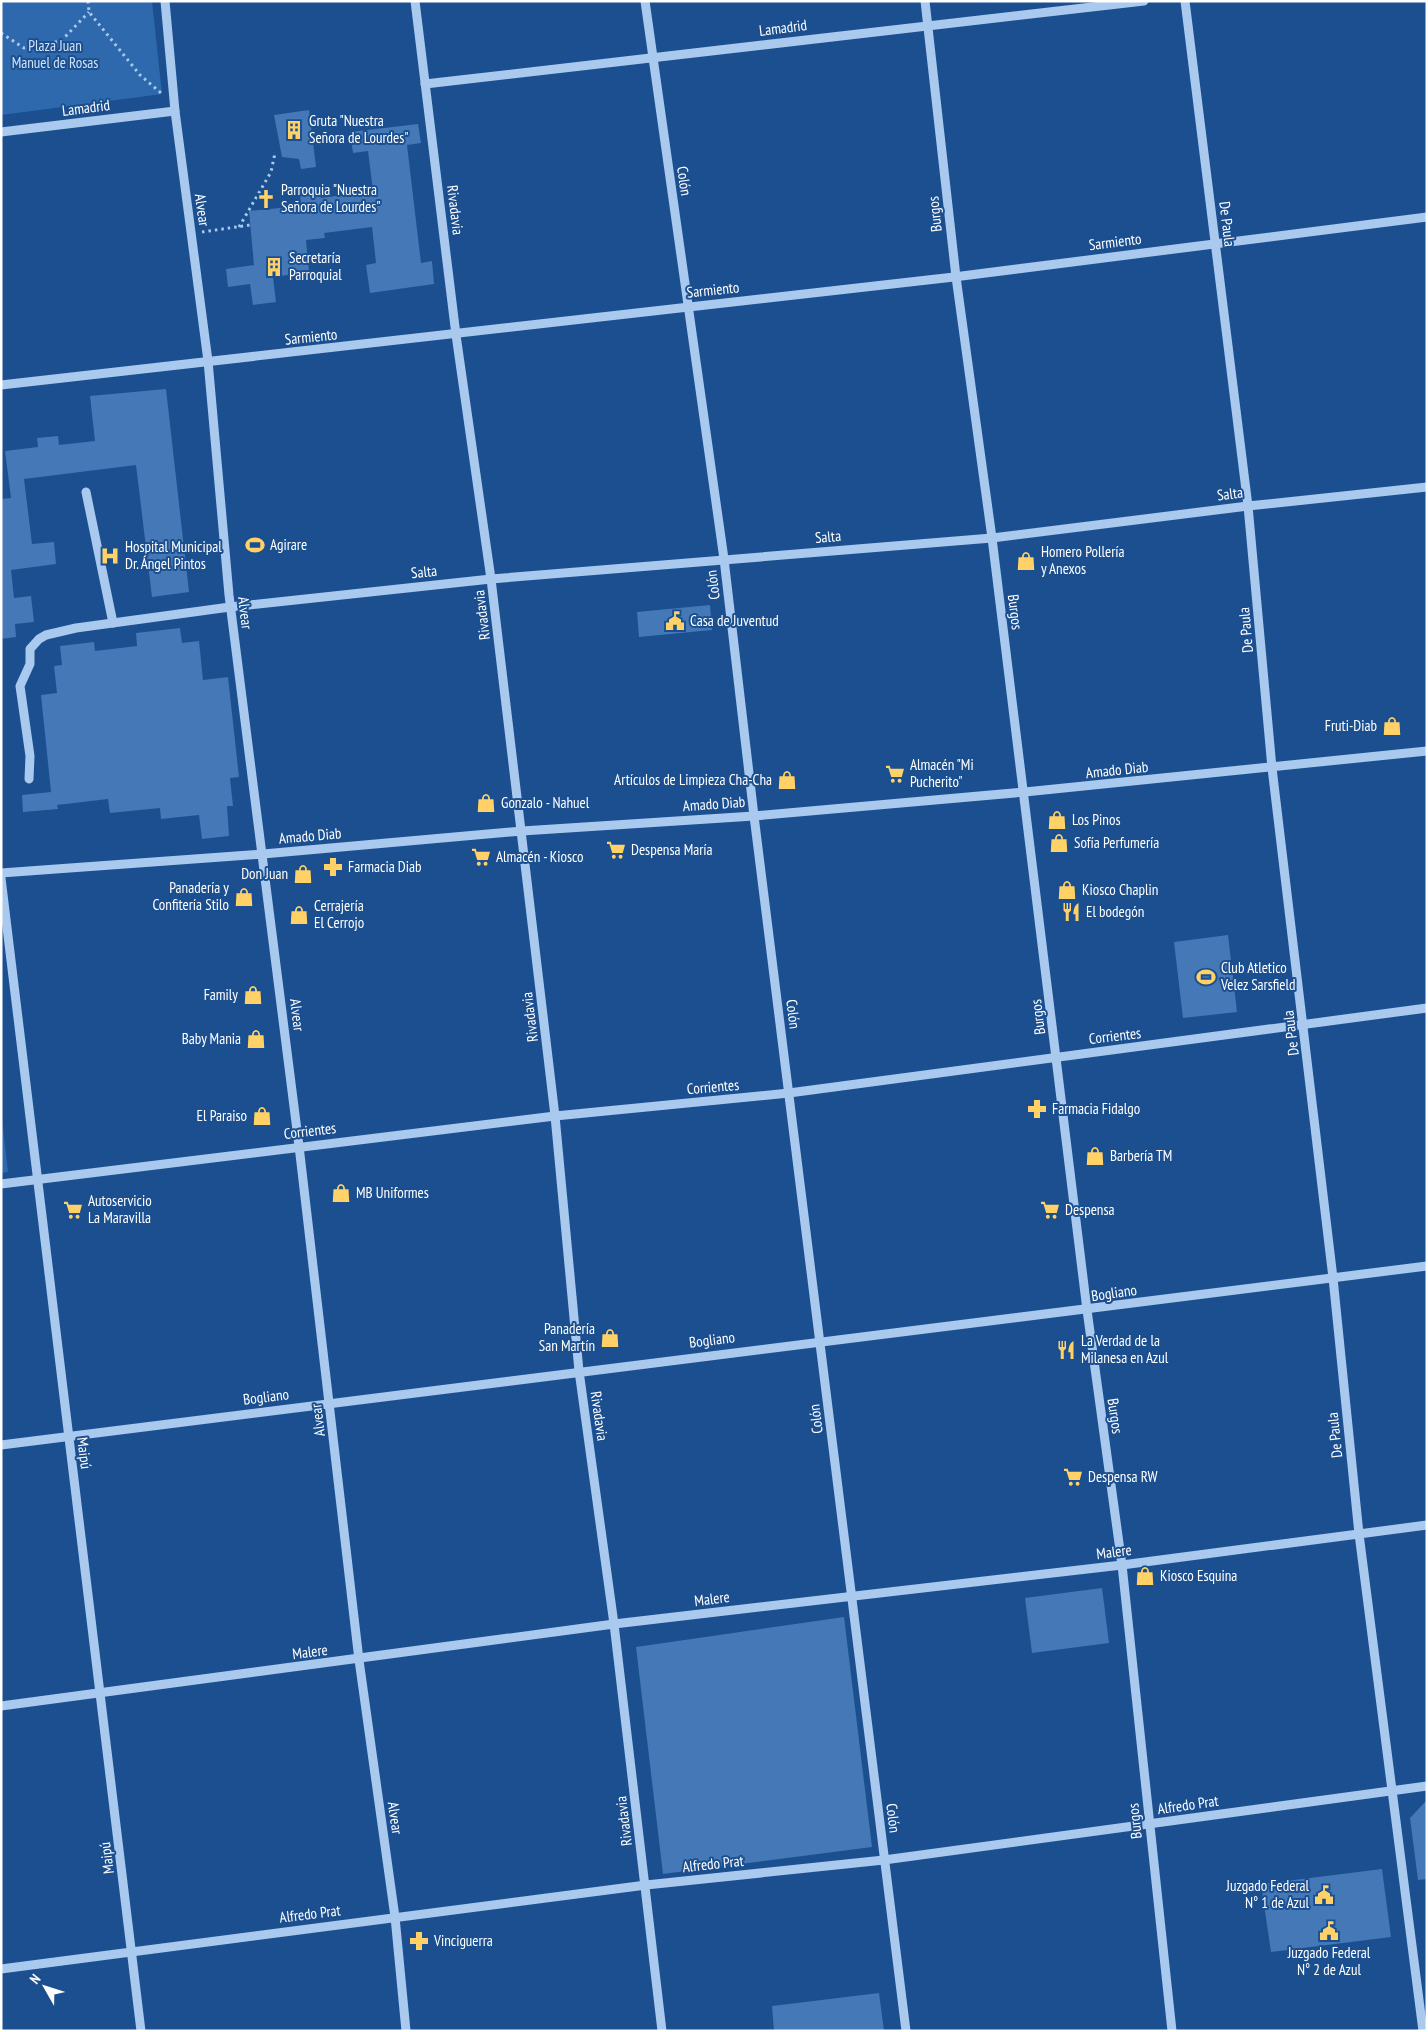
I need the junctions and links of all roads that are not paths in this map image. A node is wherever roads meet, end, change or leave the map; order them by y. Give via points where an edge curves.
1 (165, 1) edge
2 (415, 1) edge
3 (645, 1) edge
4 (925, 1) edge
5 (1144, 1) edge
6 (1184, 1) edge
7 (927, 25) junction
8 (652, 57) junction
9 (425, 84) junction
10 (175, 111) junction
11 (1, 132) edge
12 (1427, 217) edge
13 (1216, 242) junction
14 (956, 277) junction
15 (689, 306) junction
16 (456, 335) junction
17 (208, 361) junction
18 (1, 385) edge
19 (1427, 487) edge
20 (86, 492) dead end
21 (1248, 506) junction
22 (992, 538) junction
23 (724, 559) junction
24 (491, 579) junction
25 (230, 607) junction
26 (113, 623) junction
27 (1427, 752) edge
28 (1272, 768) junction
29 (29, 779) dead end
30 (1025, 792) junction
31 (754, 816) junction
32 (522, 831) junction
33 (263, 854) junction
34 (1, 873) edge
35 (1, 878) edge
36 (1427, 1008) edge
37 (1304, 1026) junction
38 (1056, 1057) junction
39 (789, 1093) junction
40 (555, 1116) junction
41 (299, 1146) junction
42 (37, 1180) junction
43 (1, 1184) edge
44 (1427, 1266) edge
45 (1334, 1278) junction
46 (1087, 1310) junction
47 (820, 1341) junction
48 (579, 1371) junction
49 (330, 1403) junction
50 (69, 1437) junction
51 (1, 1445) edge
52 (1427, 1525) edge
53 (1359, 1534) junction
54 (1122, 1565) junction
55 (851, 1595) junction
56 (614, 1624) junction
57 (359, 1660) junction
58 (100, 1692) junction
59 (1, 1706) edge
60 (1427, 1786) edge
61 (1390, 1791) junction
62 (1150, 1824) junction
63 (884, 1860) junction
64 (646, 1884) junction
65 (395, 1917) junction
66 (132, 1951) junction
67 (1, 1970) edge
68 (141, 2031) edge
69 (406, 2031) edge
70 (662, 2031) edge
71 (906, 2031) edge
72 (1172, 2031) edge
73 (1423, 2031) edge

1 - 10 street, Alvear
2 - 9 street, Rivadavia
3 - 8 street, Colón
4 - 7 street, Burgos
5 - 7 street, Lamadrid
6 - 13 street, De Paula
7 - 8 street, Lamadrid
7 - 14 street, Burgos
8 - 9 street, Lamadrid
8 - 15 street, Colón
9 - 16 street, Rivadavia
10 - 11 street, Lamadrid
10 - 17 street, Alvear
12 - 13 street, Sarmiento
13 - 14 street, Sarmiento
13 - 21 street, De Paula
14 - 15 street, Sarmiento
14 - 22 street, Burgos
15 - 16 street, Sarmiento
15 - 23 street, Colón
16 - 17 street, Sarmiento
16 - 24 street, Rivadavia
17 - 18 street, Sarmiento
17 - 25 street, Alvear
19 - 21 street, Salta
20 - 26 street
21 - 22 street, Salta
21 - 28 street, De Paula
22 - 23 street, Salta
22 - 30 street, Burgos
23 - 24 street, Salta
23 - 31 street, Colón
24 - 25 street, Salta
24 - 32 street, Rivadavia
25 - 26 street, Salta
25 - 33 street, Alvear
26 - 29 street, Salta via 46,635 30,649 30,664 20,686 30,756
27 - 28 street, Amado Diab
28 - 30 street, Amado Diab
28 - 37 street, De Paula
30 - 31 street, Amado Diab
30 - 38 street, Burgos
31 - 32 street, Amado Diab
31 - 39 street, Colón
32 - 33 street, Amado Diab
32 - 40 street, Rivadavia
33 - 34 street, Amado Diab
33 - 41 street, Alvear
35 - 42 street, Maipú
36 - 37 street, Corrientes
37 - 38 street, Corrientes
37 - 45 street, De Paula
38 - 39 street, Corrientes
38 - 46 street, Burgos
39 - 40 street, Corrientes
39 - 47 street, Colón
40 - 41 street, Corrientes
40 - 48 street, Rivadavia
41 - 42 street, Corrientes
41 - 49 street, Alvear
42 - 43 street, Corrientes
42 - 50 street, Maipú
44 - 45 street, Bogliano
45 - 46 street, Bogliano
45 - 53 street, De Paula
46 - 47 street, Bogliano
46 - 54 street, Burgos
47 - 48 street, Bogliano
47 - 55 street, Colón
48 - 49 street, Bogliano
48 - 56 street, Rivadavia
49 - 50 street, Bogliano
49 - 57 street, Alvear
50 - 51 street, Bogliano
50 - 58 street, Maipú
52 - 53 street, Malere
53 - 54 street, Malere
53 - 61 street, De Paula
54 - 55 street, Malere
54 - 62 street, Burgos
55 - 56 street, Malere
55 - 63 street, Colón
56 - 57 street, Malere
56 - 64 street, Rivadavia
57 - 58 street, Malere
57 - 65 street, Alvear
58 - 59 street, Malere
58 - 66 street, Maipú
60 - 61 street, Alfredo Prat
61 - 62 street, Alfredo Prat
61 - 73 street, De Paula
62 - 63 street, Alfredo Prat
62 - 72 street, Burgos
63 - 64 street, Alfredo Prat
63 - 71 street, Colón
64 - 65 street, Alfredo Prat
64 - 70 street, Rivadavia
65 - 66 street, Alfredo Prat
65 - 69 street, Alvear
66 - 67 street, Alfredo Prat
66 - 68 street, Maipú

